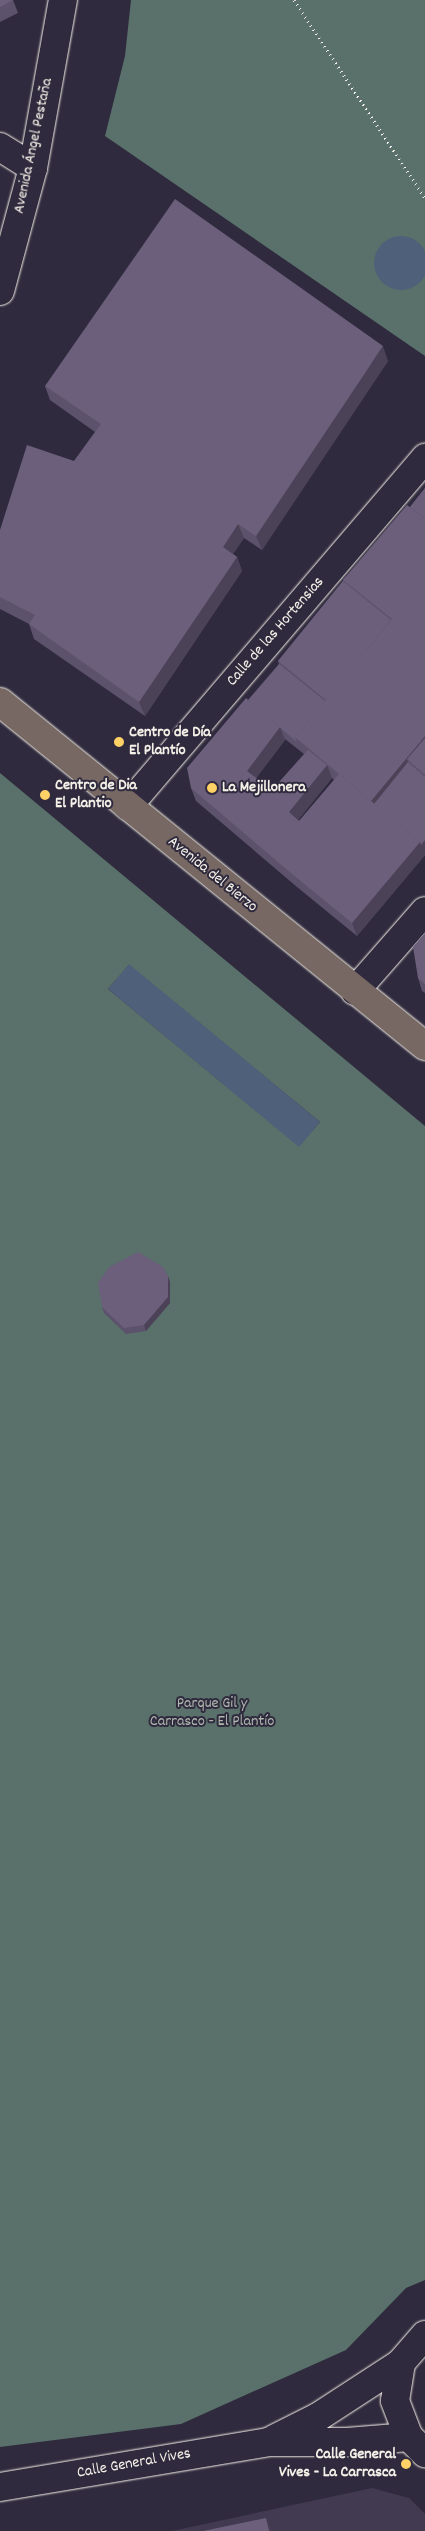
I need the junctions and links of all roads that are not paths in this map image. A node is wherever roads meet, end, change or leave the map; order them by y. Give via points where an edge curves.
1 (63, 0) edge
2 (0, 146) edge
3 (33, 168) junction
4 (0, 291) edge
5 (425, 458) edge
6 (0, 702) edge
7 (128, 806) junction
8 (425, 911) edge
9 (355, 991) junction
10 (425, 1046) edge
11 (425, 2335) edge
12 (401, 2364) junction
13 (268, 2442) junction
14 (417, 2445) edge
15 (0, 2487) edge

1 - 3 street, Avenida Ángel Pestaña
2 - 3 street
3 - 4 street, Avenida Ángel Pestaña
5 - 7 street, Calle de las Hortensias
6 - 7 main road, Avenida del Bierzo
7 - 9 main road, Avenida del Bierzo
8 - 9 street
9 - 10 main road, Avenida del Bierzo
11 - 12 street
12 - 13 street, Calle General Vives via 318,2417
12 - 14 street via 395,2401
13 - 14 street, Calle General Vives
13 - 15 street, Calle General Vives

